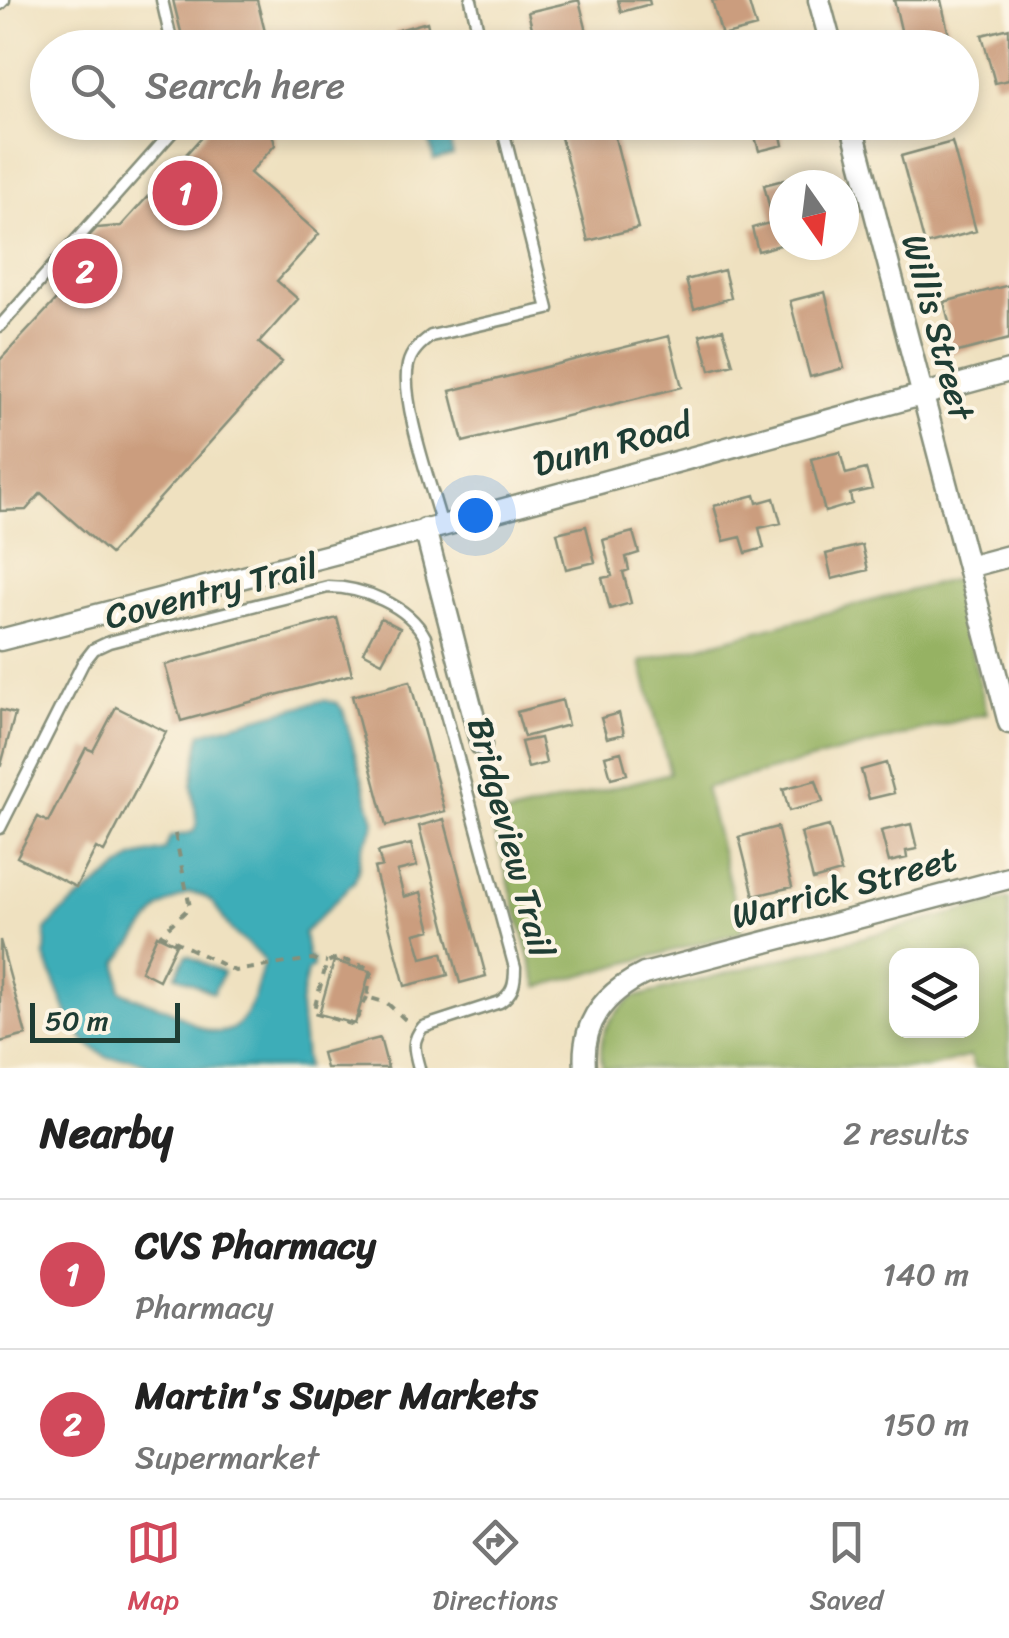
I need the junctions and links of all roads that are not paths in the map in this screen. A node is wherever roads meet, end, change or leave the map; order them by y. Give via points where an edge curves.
1 (162, 0) edge
2 (471, 0) edge
3 (819, 0) edge
4 (169, 30) edge
5 (478, 30) edge
6 (827, 30) edge
7 (165, 140) edge
8 (505, 140) edge
9 (856, 140) edge
10 (0, 326) edge
11 (1009, 371) edge
12 (922, 395) junction
13 (433, 528) junction
14 (1009, 556) edge
15 (968, 567) junction
16 (363, 591) joint
17 (0, 640) edge
18 (1009, 722) edge
19 (481, 745) dead end
20 (0, 828) edge
21 (1009, 878) edge
22 (418, 1068) edge
23 (585, 1068) edge

1 - 4 lane
2 - 5 lane
3 - 6 street
7 - 10 lane
8 - 13 lane via 548,310 431,336 408,362
9 - 12 street, Willis Street
11 - 12 street, Dunn Road
12 - 13 street, Dunn Road
12 - 15 street, Willis Street
13 - 17 street, Dunn Road
13 - 19 street, Bridgeview Trail
14 - 15 street
15 - 18 street, Willis Street
16 - 20 lane, Coventry Trail via 328,587 94,650
16 - 22 lane, Bridgeview Trail via 412,619 425,637 515,968 515,984 500,1002 434,1020 418,1032
21 - 23 street, Warrick Street via 644,974 605,999 586,1036

